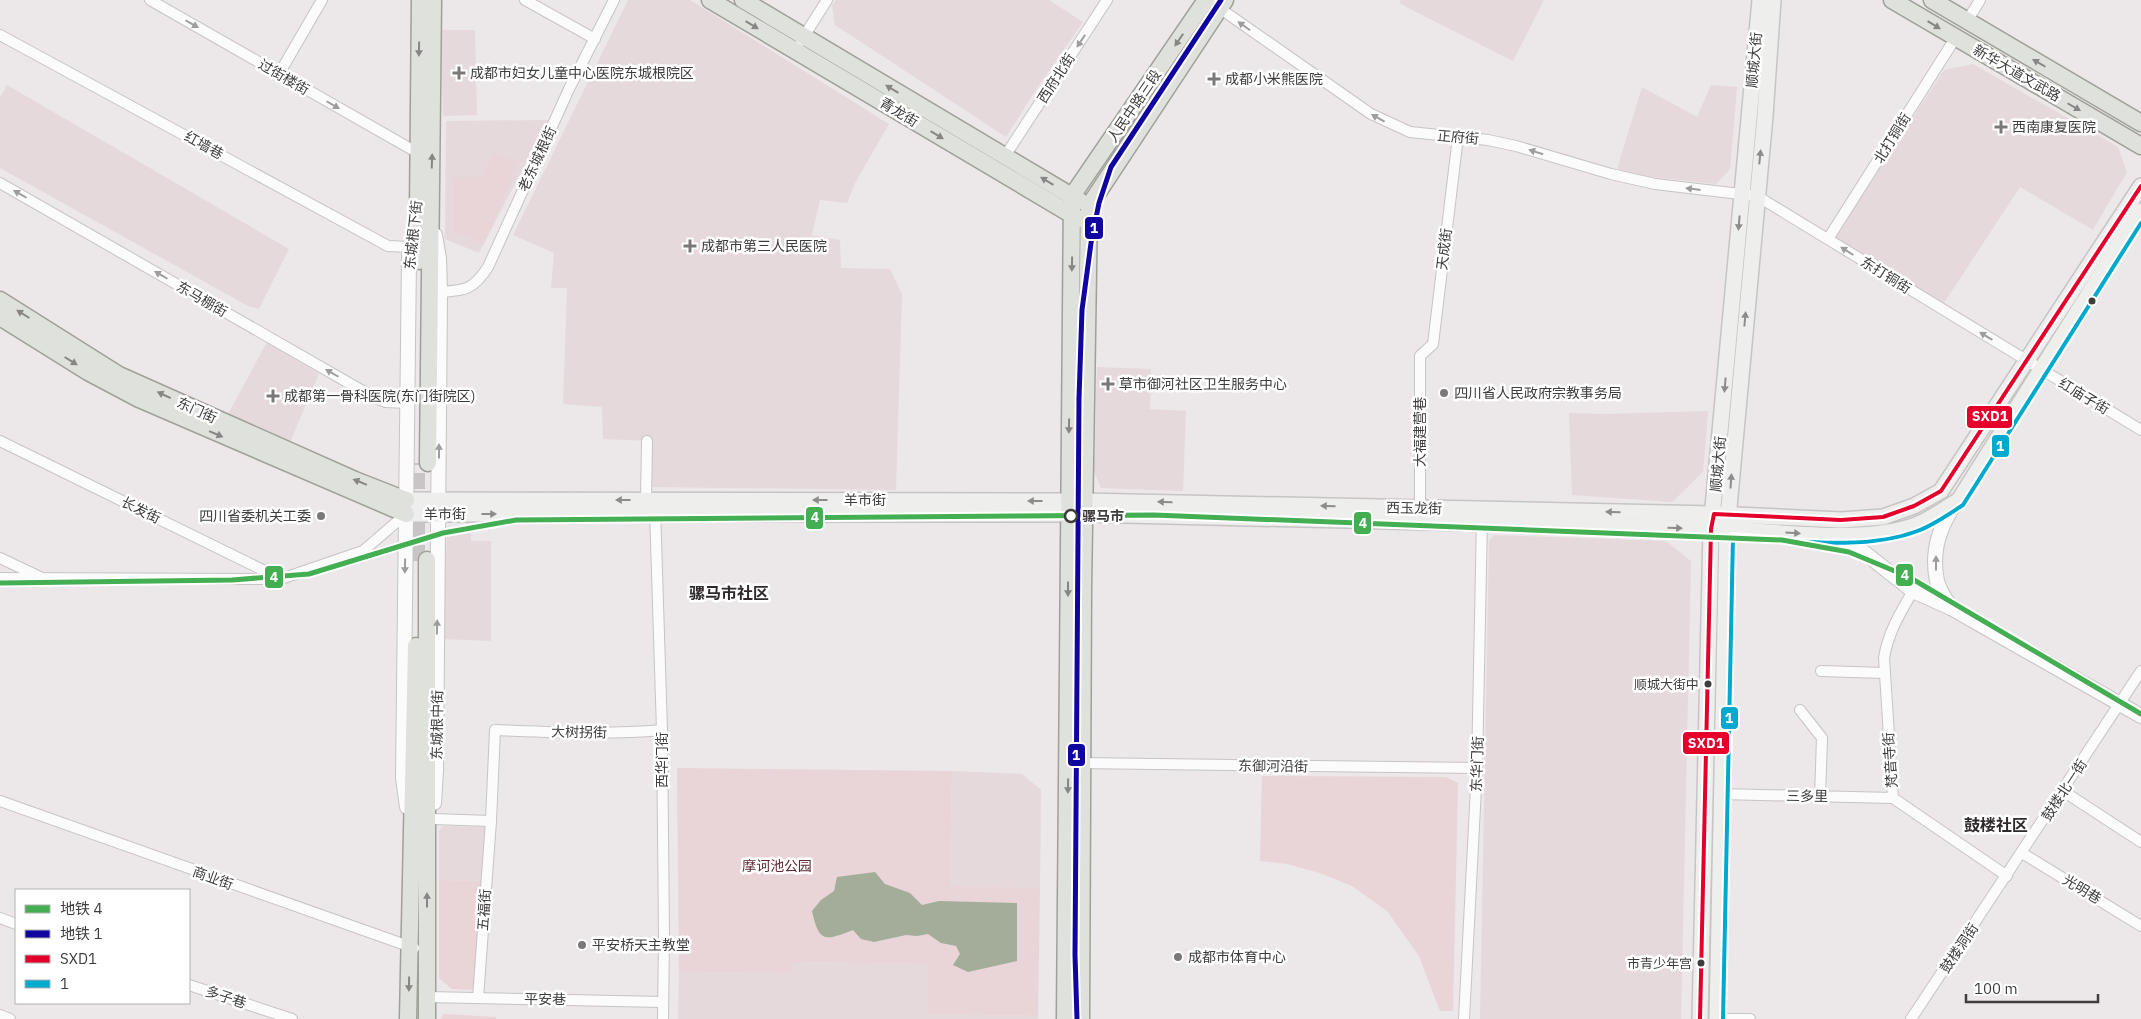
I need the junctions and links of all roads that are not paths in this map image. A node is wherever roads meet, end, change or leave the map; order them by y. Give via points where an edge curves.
1 (150, 0) edge
2 (322, 0) edge
3 (420, 0) edge
4 (433, 0) edge
5 (526, 0) edge
6 (614, 0) edge
7 (710, 0) edge
8 (743, 0) edge
9 (827, 0) edge
10 (1107, 0) edge
11 (1760, 0) edge
12 (1773, 0) edge
13 (1892, 0) edge
14 (1932, 0) edge
15 (1980, 0) edge
16 (1215, 2) edge
17 (1967, 21) junction
18 (0, 35) edge
19 (804, 36) junction
20 (1956, 37) junction
21 (595, 39) junction
22 (795, 50) junction
23 (279, 74) junction
24 (2141, 123) edge
25 (1458, 137) junction
26 (2141, 146) edge
27 (418, 153) junction
28 (1005, 156) junction
29 (0, 183) edge
30 (2141, 186) edge
31 (1072, 196) junction
32 (1749, 196) junction
33 (1089, 206) junction
34 (424, 210) junction
35 (2141, 211) edge
36 (1072, 215) junction
37 (1088, 224) junction
38 (1828, 240) junction
39 (410, 247) junction
40 (440, 292) junction
41 (0, 300) edge
42 (0, 316) edge
43 (1420, 356) joint
44 (2027, 362) junction
45 (2041, 370) junction
46 (408, 403) junction
47 (2141, 430) edge
48 (0, 441) edge
49 (647, 441) dead end
50 (423, 463) tunnel mouth
51 (1959, 500) junction
52 (652, 505) junction
53 (406, 507) junction
54 (439, 507) junction
55 (1076, 507) junction
56 (1420, 508) junction
57 (1482, 516) junction
58 (1723, 519) junction
59 (1711, 529) junction
60 (1824, 535) junction
61 (0, 558) edge
62 (0, 578) edge
63 (43, 578) junction
64 (281, 579) junction
65 (1913, 591) junction
66 (1951, 608) junction
67 (1821, 671) dead end
68 (2141, 671) edge
69 (1884, 673) junction
70 (2120, 704) junction
71 (1800, 710) dead end
72 (2141, 716) edge
73 (495, 730) joint
74 (662, 730) junction
75 (1076, 763) junction
76 (1478, 768) junction
77 (2064, 791) junction
78 (1720, 794) junction
79 (1820, 796) junction
80 (1893, 798) junction
81 (0, 802) edge
82 (491, 821) junction
83 (430, 826) junction
84 (411, 835) junction
85 (2141, 842) edge
86 (2022, 853) junction
87 (2007, 876) junction
88 (0, 918) edge
89 (15, 924) edge
90 (2141, 926) edge
91 (410, 948) junction
92 (427, 948) junction
93 (190, 985) edge
94 (427, 997) junction
95 (478, 998) junction
96 (663, 1002) junction
97 (0, 1015) edge
98 (10, 1019) edge
99 (292, 1019) edge
100 (408, 1019) edge
101 (427, 1019) edge
102 (663, 1019) edge
103 (1065, 1019) edge
104 (1081, 1019) edge
105 (1464, 1019) edge
106 (1700, 1019) edge
107 (1717, 1019) edge
108 (1750, 1019) edge
109 (1911, 1019) edge

1 -> 23 street, 过街楼街
2 - 23 street
3 -> 27 main road, 东城根下街
34 -> 4 main road, 东城根下街
5 - 21 street
6 - 21 street, 老东城根街
7 -> 22 main road, 青龙街
8 - 19 main road, 青龙街
9 - 19 street
10 -> 28 street, 西府北街
11 - 32 main road, 顺城大街
32 -> 12 main road, 顺城大街
13 -> 20 main road, 新华大道文武路
14 - 17 main road, 新华大道文武路
15 - 17 street
25 -> 16 street, 正府街 via 1410,132 1371,114
16 -> 31 main road, 人民中路三段
16 - 33 main road, 人民中路三段
24 -> 17 main road, 新华大道文武路
18 - 39 street, 红墙巷 via 388,246
19 - 22 street
28 -> 19 main road, 青龙街
20 -> 26 main road, 新华大道文武路
20 - 38 street, 北打铜街
21 - 40 street, 老东城根街 via 488,267 467,290
22 -> 36 main road, 青龙街
23 -> 27 street, 过街楼街
32 -> 25 street, 正府街 via 1631,179 1516,146
25 - 43 street, 天成街 via 1433,344
27 - 34 main road, 东城根下街
31 -> 28 main road, 青龙街
46 -> 29 street, 东马棚街 via 375,398
30 - 44 main road
31 - 33 main road, 青龙街
31 - 36 main road
32 - 38 street, 东打铜街
32 - 58 main road, 顺城大街
33 - 37 main road
34 - 39 street, 东城根下街
34 - 40 street, 东城根下街 via 439,258
34 - 50 main road
35 - 45 main road
36 - 37 main road, 青龙街
36 -> 55 main road
37 - 55 main road
44 -> 38 street, 东打铜街
39 - 46 street, 东城根下街
54 -> 40 street, 东城根下街
53 -> 41 main road, 东门街 via 346,476 120,375
42 -> 53 main road, 东门街 via 88,372 139,399 197,426
43 - 56 street, 大福建营巷
44 - 45 street, 红庙子街
44 - 58 main road via 1941,491 1914,506 1883,517 1841,520
45 - 47 street, 红庙子街
45 - 51 main road
46 - 53 street, 东城根下街
48 - 64 street, 长发街
49 - 52 street, 西华门街
51 - 60 main road via 1916,525 1883,533
66 -> 51 street via 1937,581 1936,546 1940,530
52 - 54 main road, 羊市街
52 - 55 main road, 羊市街
52 - 74 street, 西华门街
53 - 54 main road, 羊市街
53 - 64 street via 363,551
53 -> 84 street via 403,778
83 -> 54 street, 东城根中街 via 436,770
56 -> 55 main road, 西玉龙街
55 - 57 main road, 西玉龙街
55 - 75 main road
56 - 57 main road, 西玉龙街
58 -> 57 main road, 西玉龙街
57 -> 59 main road, 西玉龙街
57 - 76 street, 东华门街
58 - 59 main road, 西玉龙街
58 -> 60 main road
58 - 78 main road, 顺城大街
59 - 106 main road
60 - 65 street via 1861,550
61 - 63 street
62 - 63 street
63 - 64 street
65 - 66 street
65 - 69 street, 梵音寺街 via 1890,634
66 - 70 street
67 - 69 street
68 - 70 street, 鼓楼北一街
69 - 80 street, 梵音寺街
70 - 72 street
70 - 77 street, 鼓楼北一街
71 - 79 street via 1822,738
73 - 74 street, 大树拐街
73 - 82 street, 五福街
74 - 96 street, 西华门街
75 - 76 street, 东御河沿街
75 -> 103 main road
75 - 104 main road
76 - 105 street, 东华门街
77 - 85 street
77 - 86 street, 鼓楼北一街
78 - 79 street, 三多里
78 - 107 main road, 顺城大街
79 - 80 street, 三多里
80 - 87 street, 梵音寺街
81 - 91 street, 商业街
82 - 83 street
82 - 95 street, 五福街
83 - 84 main road via 422,561
92 -> 83 main road, 东城根中街
84 - 91 main road
86 - 87 street, 鼓楼北一街
86 - 90 street, 光明巷
87 - 109 street, 鼓楼洞街
88 - 89 street
91 - 92 street, 商业街
91 -> 100 main road
92 - 94 main road, 东城根中街
93 - 99 street, 多子巷
94 - 95 street, 平安巷
94 - 101 main road, 东城根中街
95 - 96 street, 平安巷
96 - 102 street, 西华门街
97 - 98 street
107 - 108 street

